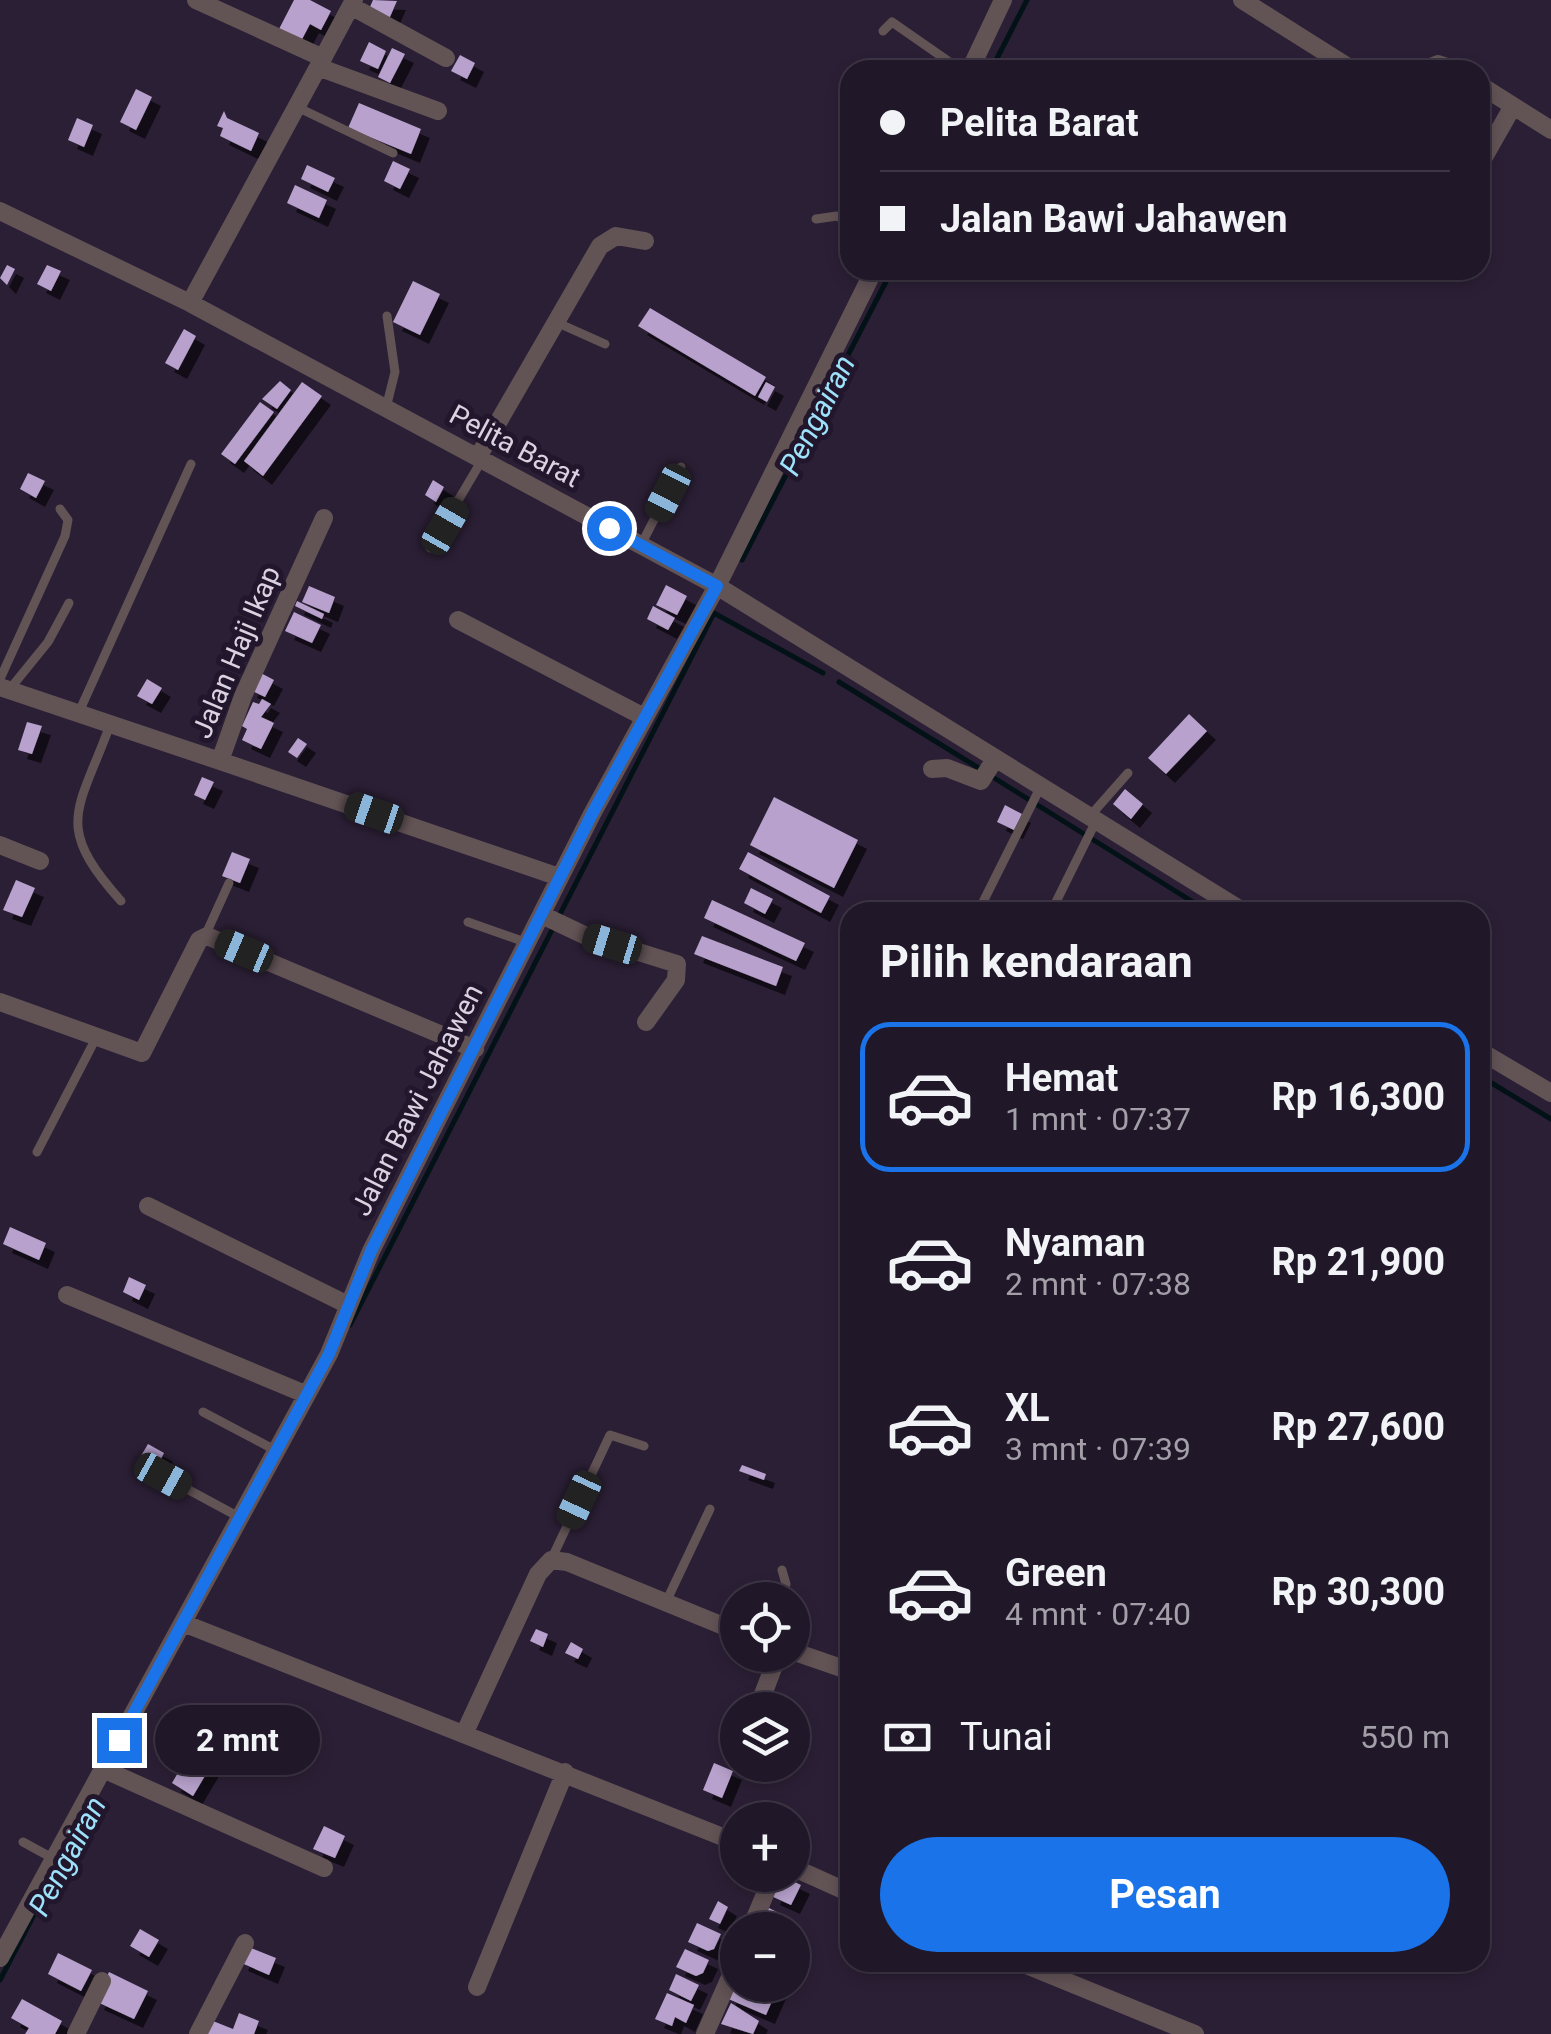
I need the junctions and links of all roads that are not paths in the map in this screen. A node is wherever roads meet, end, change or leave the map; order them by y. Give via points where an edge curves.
1 (196, 0) edge
2 (1003, 0) edge
3 (1242, 0) edge
4 (352, 3) edge
5 (882, 32) dead end
6 (446, 58) dead end
7 (947, 60) edge
8 (975, 60) edge
9 (1337, 60) edge
10 (320, 62) junction
11 (1490, 91) edge
12 (1513, 106) junction
13 (299, 108) junction
14 (438, 111) dead end
15 (1551, 130) edge
16 (1490, 146) edge
17 (393, 153) dead end
18 (0, 211) edge
19 (840, 218) edge
20 (816, 219) dead end
21 (645, 240) dead end
22 (869, 280) edge
23 (190, 303) junction
24 (387, 316) dead end
25 (554, 322) junction
26 (605, 344) dead end
27 (386, 408) junction
28 (480, 458) junction
29 (190, 464) dead end
30 (681, 467) dead end
31 (60, 509) dead end
32 (324, 518) dead end
33 (640, 545) junction
34 (430, 548) dead end
35 (717, 586) junction
36 (69, 603) dead end
37 (458, 620) dead end
38 (3, 685) edge
39 (78, 712) junction
40 (644, 717) junction
41 (110, 723) junction
42 (995, 759) junction
43 (220, 761) junction
44 (932, 769) dead end
45 (1128, 773) dead end
46 (1041, 786) junction
47 (1093, 818) junction
48 (0, 846) edge
49 (40, 861) dead end
50 (560, 878) junction
51 (228, 882) dead end
52 (121, 902) dead end
53 (983, 902) edge
54 (1055, 902) edge
55 (1220, 902) edge
56 (542, 915) junction
57 (468, 922) dead end
58 (205, 936) junction
59 (528, 943) junction
60 (0, 1002) edge
61 (646, 1022) dead end
62 (96, 1038) junction
63 (475, 1049) junction
64 (1490, 1057) edge
65 (1551, 1094) edge
66 (37, 1152) dead end
67 (148, 1206) dead end
68 (67, 1295) dead end
69 (346, 1304) junction
70 (305, 1394) junction
71 (203, 1412) dead end
72 (644, 1446) dead end
73 (275, 1450) junction
74 (163, 1476) dead end
75 (710, 1509) dead end
76 (239, 1517) junction
77 (551, 1560) junction
78 (782, 1570) dead end
79 (785, 1582) edge
80 (665, 1604) junction
81 (183, 1623) junction
82 (720, 1625) edge
83 (810, 1657) edge
84 (840, 1668) edge
85 (465, 1732) junction
86 (103, 1769) junction
87 (565, 1772) junction
88 (720, 1837) edge
89 (23, 1842) dead end
90 (54, 1859) junction
91 (324, 1868) dead end
92 (810, 1875) edge
93 (840, 1888) edge
94 (245, 1943) dead end
95 (0, 1958) edge
96 (1043, 1972) edge
97 (102, 1981) dead end
98 (476, 1987) dead end
99 (720, 2000) edge
100 (76, 2034) edge
101 (198, 2034) edge
102 (705, 2034) edge
103 (1195, 2034) edge

1 - 10 street
2 - 8 street
3 - 9 street
4 - 6 street
4 - 10 street
5 - 7 lane via 892,22
10 - 13 street
10 - 14 street
11 - 12 street
12 - 15 street
12 - 16 street
13 - 17 lane
13 - 23 street
18 - 23 street, Pelita Barat
19 - 20 lane
21 - 25 street via 607,240
22 - 35 street, Jalan Bawi Jahawen
23 - 27 street, Pelita Barat
24 - 27 lane via 395,372
25 - 26 lane
25 - 28 street
27 - 28 street, Pelita Barat
28 - 33 street, Pelita Barat
28 - 34 lane
29 - 39 lane
30 - 33 lane
31 - 38 lane via 68,520 65,536
32 - 43 street, Jalan Haji Ikap
33 - 35 street, Pelita Barat
35 - 40 street, Jalan Bawi Jahawen
35 - 42 street, Pelita Barat
36 - 38 lane via 48,642
37 - 40 street
38 - 39 street, Jalan Haji Ikap
39 - 41 street, Jalan Haji Ikap
40 - 50 street, Jalan Bawi Jahawen
41 - 43 street, Jalan Haji Ikap
41 - 52 lane via 76,820 79,845
42 - 44 street via 981,781
42 - 46 street, Pelita Barat
43 - 50 street
45 - 47 lane
46 - 47 street, Pelita Barat
46 - 53 lane
47 - 54 lane
47 - 55 street, Pelita Barat
48 - 49 street
50 - 56 street, Jalan Bawi Jahawen
51 - 58 lane
56 - 59 street, Jalan Bawi Jahawen
56 - 61 street via 584,936 677,964 676,980
57 - 59 lane
58 - 62 street via 144,1051
58 - 63 street
59 - 63 street, Jalan Bawi Jahawen
60 - 62 street
62 - 66 lane
63 - 69 street, Jalan Bawi Jahawen
64 - 65 street
67 - 69 street
68 - 70 street
69 - 70 street, Jalan Bawi Jahawen via 329,1354
70 - 73 street, Jalan Bawi Jahawen
71 - 73 lane
72 - 77 lane via 610,1435
73 - 76 street, Jalan Bawi Jahawen
74 - 76 lane
75 - 80 lane
76 - 81 street, Jalan Bawi Jahawen
77 - 80 street
77 - 85 street via 538,1574
78 - 79 lane
80 - 82 street
81 - 85 street
81 - 86 street, Jalan Bawi Jahawen
83 - 84 street
85 - 87 street
86 - 90 street, Jalan Bawi Jahawen
86 - 91 street
87 - 88 street
87 - 98 street
89 - 90 lane
90 - 95 street, Jalan Bawi Jahawen
92 - 93 street
94 - 101 street
96 - 103 street
97 - 100 street
99 - 102 street

